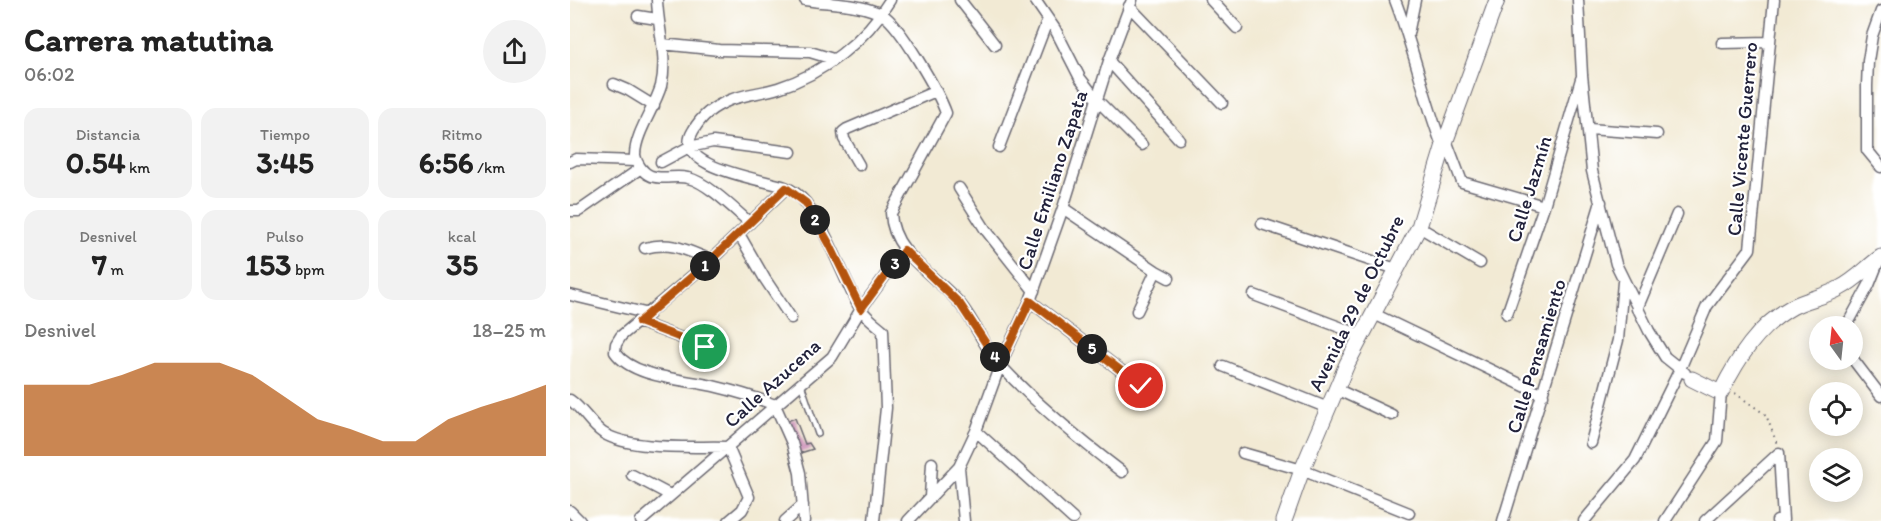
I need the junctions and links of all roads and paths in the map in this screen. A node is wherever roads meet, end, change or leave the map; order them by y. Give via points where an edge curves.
1 (657, 0) edge
2 (812, 0) edge
3 (890, 0) edge
4 (960, 0) edge
5 (1211, 0) edge
6 (1395, 0) edge
7 (1415, 0) edge
8 (1497, 0) edge
9 (1578, 0) edge
10 (1774, 0) edge
11 (1041, 3) edge
12 (1130, 3) edge
13 (1881, 11) edge
14 (881, 14) junction
15 (638, 16) dead end
16 (657, 19) junction
17 (1048, 19) junction
18 (1237, 28) dead end
19 (1408, 35) junction
20 (1770, 42) junction
21 (1722, 43) dead end
22 (662, 44) junction
23 (995, 45) dead end
24 (833, 59) junction
25 (1109, 61) junction
26 (1582, 75) junction
27 (614, 84) dead end
28 (936, 91) junction
29 (1098, 101) junction
30 (1222, 103) dead end
31 (654, 106) junction
32 (1588, 129) junction
33 (1657, 134) dead end
34 (1179, 138) dead end
35 (1445, 144) junction
36 (1142, 145) dead end
37 (689, 147) junction
38 (999, 147) dead end
39 (791, 152) dead end
40 (570, 162) edge
41 (661, 162) dead end
42 (639, 165) junction
43 (859, 165) dead end
44 (1881, 167) edge
45 (786, 188) junction
46 (959, 188) dead end
47 (1601, 202) junction
48 (1544, 206) junction
49 (1063, 208) junction
50 (570, 211) edge
51 (1677, 214) dead end
52 (750, 223) junction
53 (1262, 224) dead end
54 (1419, 227) junction
55 (739, 234) junction
56 (645, 248) dead end
57 (904, 250) junction
58 (1881, 256) edge
59 (711, 260) junction
60 (1480, 263) dead end
61 (1396, 269) junction
62 (1156, 271) junction
63 (1169, 278) dead end
64 (1623, 279) junction
65 (570, 295) edge
66 (1254, 295) dead end
67 (1032, 296) junction
68 (861, 309) junction
69 (1637, 309) junction
70 (1137, 311) dead end
71 (1372, 313) junction
72 (649, 314) junction
73 (1507, 314) dead end
74 (1852, 316) edge
75 (791, 318) dead end
76 (639, 322) junction
77 (1361, 335) junction
78 (705, 347) dead end
79 (1000, 365) junction
80 (1223, 366) dead end
81 (1680, 369) junction
82 (1861, 370) edge
83 (1692, 379) joint
84 (801, 384) junction
85 (1141, 386) dead end
86 (1336, 389) junction
87 (1719, 392) junction
88 (1543, 395) junction
89 (1881, 396) edge
90 (570, 400) edge
91 (775, 405) junction
92 (1328, 408) junction
93 (1392, 415) dead end
94 (976, 431) junction
95 (818, 434) dead end
96 (1591, 443) dead end
97 (728, 447) junction
98 (1243, 453) dead end
99 (1779, 453) junction
100 (932, 463) dead end
101 (959, 467) junction
102 (1302, 470) junction
103 (1122, 471) dead end
104 (632, 475) dead end
105 (670, 495) junction
106 (930, 497) junction
107 (803, 505) junction
108 (570, 511) edge
109 (1409, 513) dead end
110 (1074, 519) dead end
111 (964, 520) edge
112 (580, 521) edge
113 (641, 521) edge
114 (729, 521) edge
115 (784, 521) edge
116 (804, 521) edge
117 (874, 521) edge
118 (908, 521) edge
119 (1284, 521) edge
120 (1503, 521) edge
121 (1584, 521) edge
122 (1665, 521) edge
123 (1704, 521) edge
124 (1783, 521) edge

1 - 16 street
2 - 14 street
3 - 14 street
4 - 23 street
5 - 18 street
6 - 19 street
7 - 19 street
8 - 35 street, Avenida 29 de Octubre
9 - 26 street
10 - 20 street, Calle Vicente Guerrero
11 - 17 street
12 - 25 street, Calle Emiliano Zapata
12 - 30 street
13 - 44 street via 1868,60 1867,150
14 - 24 street via 854,44
14 - 28 street via 898,31
15 - 16 street
16 - 22 street
17 - 29 street via 1080,78
17 - 38 street
19 - 35 street via 1429,113
20 - 21 street
20 - 81 street, Calle Vicente Guerrero via 1750,249 1707,306
22 - 24 street via 810,52
22 - 31 street via 663,75
24 - 37 street via 779,88 711,108 691,134
25 - 29 street, Calle Emiliano Zapata
25 - 34 street
26 - 32 street
26 - 48 street, Calle Jazmín
27 - 31 street
28 - 43 street via 847,129 843,136
28 - 57 street via 946,113 891,213
29 - 36 street
29 - 49 street, Calle Emiliano Zapata
31 - 42 street via 638,140 635,153
32 - 33 street
32 - 47 street via 1592,171
35 - 48 street via 1462,182
35 - 54 street, Avenida 29 de Octubre
37 - 39 street via 713,142
37 - 41 street
37 - 45 street via 696,157 715,166
40 - 42 street via 576,159
42 - 50 street via 579,211
42 - 52 street via 651,176 683,177 700,183
45 - 52 street
45 - 68 street via 806,203
46 - 67 street
47 - 64 street
47 - 88 street, Calle Pensamiento
48 - 73 street, Calle Jazmín
49 - 62 street
49 - 67 street, Calle Emiliano Zapata
51 - 69 street
52 - 55 street
53 - 61 street
54 - 60 street
54 - 61 street, Avenida 29 de Octubre
55 - 59 street
55 - 75 street
56 - 59 street via 667,244
57 - 68 street, Calle Azucena
57 - 79 street via 960,304
58 - 74 street
58 - 87 street via 1839,289 1792,307 1773,321 1744,351
59 - 72 street
61 - 71 street, Avenida 29 de Octubre
62 - 63 street
62 - 70 street
64 - 69 street
64 - 96 street via 1618,340
65 - 72 street
66 - 77 street
67 - 79 street, Calle Emiliano Zapata
67 - 85 street
68 - 84 street, Calle Azucena via 832,357
68 - 117 street via 883,330 886,408
69 - 81 street via 1665,357
71 - 77 street, Avenida 29 de Octubre
71 - 88 street
72 - 76 street
76 - 78 street
76 - 91 street via 616,344 620,360 652,374 712,386
77 - 86 street, Avenida 29 de Octubre
79 - 94 street, Calle Emiliano Zapata
79 - 103 street via 1075,436
80 - 92 street
81 - 83 street
81 - 121 street, Calle Vicente Guerrero via 1635,460
82 - 89 street
83 - 87 street
84 - 91 street, Calle Azucena
84 - 95 lane
86 - 92 street, Avenida 29 de Octubre
86 - 93 street
87 - 99 path via 1734,393 1766,415
87 - 122 street via 1718,441
88 - 120 street, Calle Pensamiento
90 - 97 street via 597,429 620,441
91 - 97 street, Calle Azucena
91 - 107 street via 792,443
92 - 102 street, Avenida 29 de Octubre
94 - 101 street, Calle Emiliano Zapata
94 - 110 street
97 - 105 street, Calle Azucena
97 - 114 street via 749,496 742,510
98 - 102 street
99 - 123 street
99 - 124 street
100 - 106 street
101 - 106 street, Calle Emiliano Zapata
101 - 111 street
102 - 109 street
102 - 119 street, Avenida 29 de Octubre
104 - 105 street
105 - 113 street, Calle Azucena
106 - 118 street, Calle Emiliano Zapata
107 - 115 street
107 - 116 street
108 - 112 street

